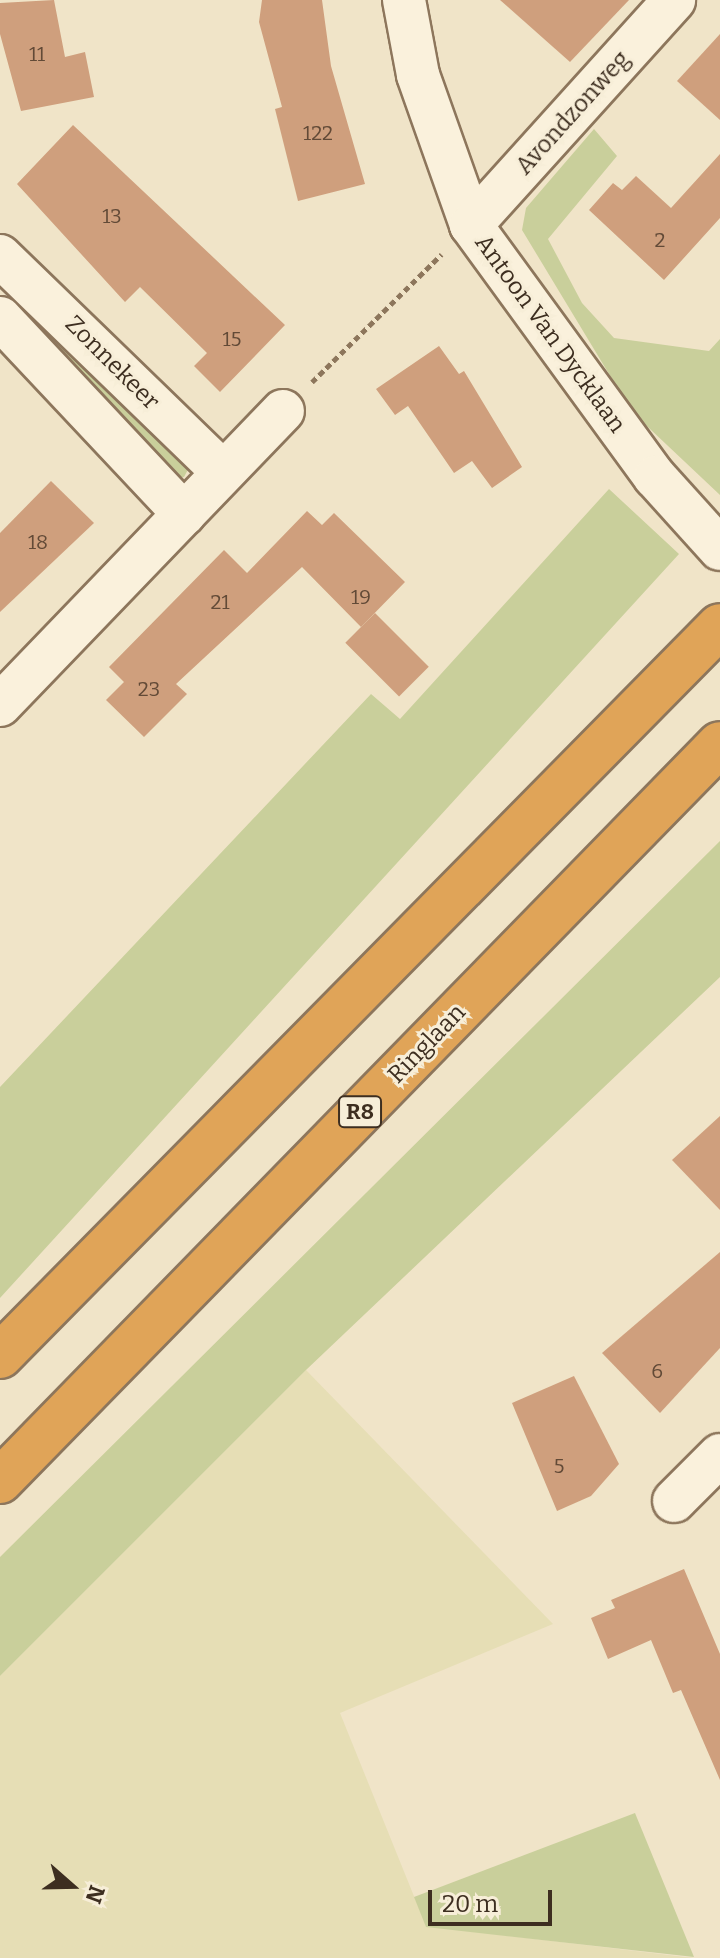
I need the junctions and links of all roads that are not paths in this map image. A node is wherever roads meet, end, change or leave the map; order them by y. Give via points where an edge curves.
1 (404, 0) edge
2 (674, 0) edge
3 (471, 225) junction
4 (0, 256) edge
5 (0, 318) edge
6 (283, 411) road end
7 (223, 472) junction
8 (184, 514) junction
9 (720, 549) edge
10 (720, 626) edge
11 (0, 705) edge
12 (720, 744) edge
13 (0, 1356) edge
14 (720, 1455) edge
15 (720, 1480) edge
16 (0, 1481) edge

1 - 3 street, Antoon Van Dycklaan via 418,75
2 - 3 street, Avondzonweg
3 - 9 street, Antoon Van Dycklaan via 655,477
4 - 7 street, Zonnekeer
5 - 8 street, Zonnekeer
6 - 7 street
7 - 8 street
8 - 11 street
10 - 13 highway
12 - 16 highway, Ringlaan / R8
14 - 15 street via 674,1501

